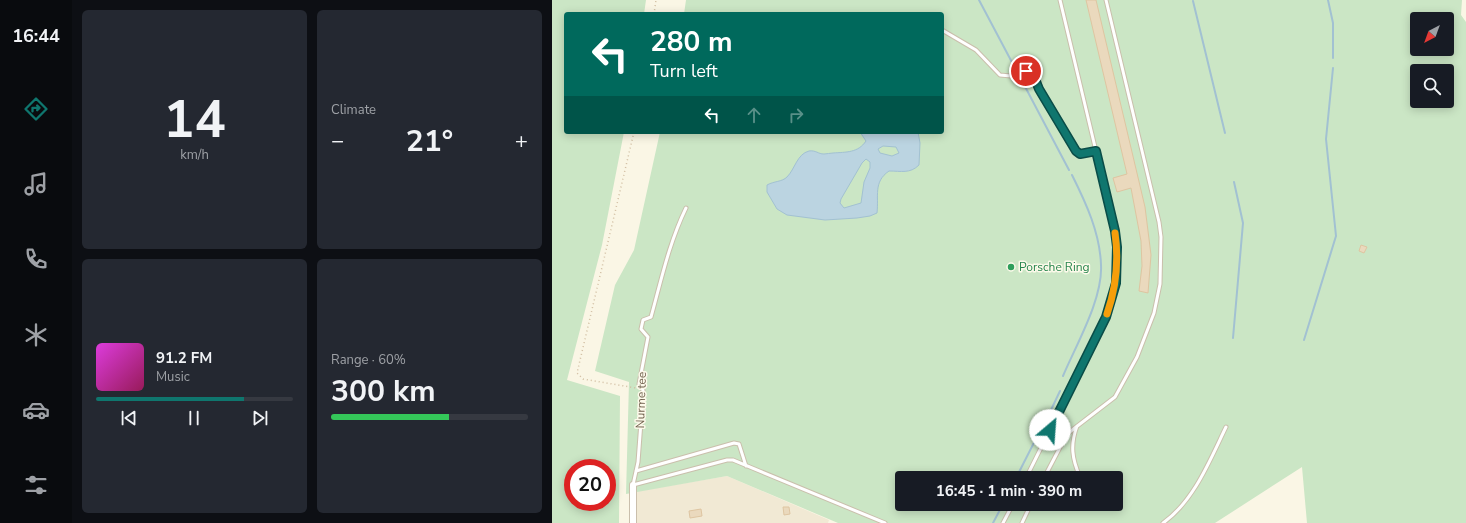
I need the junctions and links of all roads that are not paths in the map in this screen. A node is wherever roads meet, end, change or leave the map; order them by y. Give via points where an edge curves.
1 (1060, 0) edge
2 (1106, 0) edge
3 (944, 31) edge
4 (1096, 151) junction
5 (686, 208) dead end
6 (1077, 424) junction
7 (1226, 427) dead end
8 (746, 466) junction
9 (636, 471) junction
10 (1029, 471) edge
11 (1048, 471) edge
12 (1077, 471) edge
13 (633, 485) junction
14 (1009, 511) edge
15 (1028, 511) edge
16 (633, 523) edge
17 (884, 523) edge
18 (1003, 523) edge
19 (1022, 523) edge
20 (1162, 523) edge

1 - 4 lane
2 - 6 lane via 1159,222 1160,284 1148,332 1119,393
3 - 4 lane via 976,50 1000,75 1011,76 1026,71 1033,74 1071,146 1080,154
4 - 10 lane via 1115,231 1116,283 1106,317
5 - 9 lane, Nurme tee via 671,245 651,317 643,320 641,329 648,337 639,384 644,390
6 - 11 lane via 1063,440
6 - 12 lane via 1072,452
7 - 20 lane via 1179,511
8 - 9 lane via 739,444 734,443
8 - 13 lane via 727,460
8 - 17 lane
9 - 13 lane, Nurme tee
13 - 16 street
14 - 18 lane
15 - 19 lane

